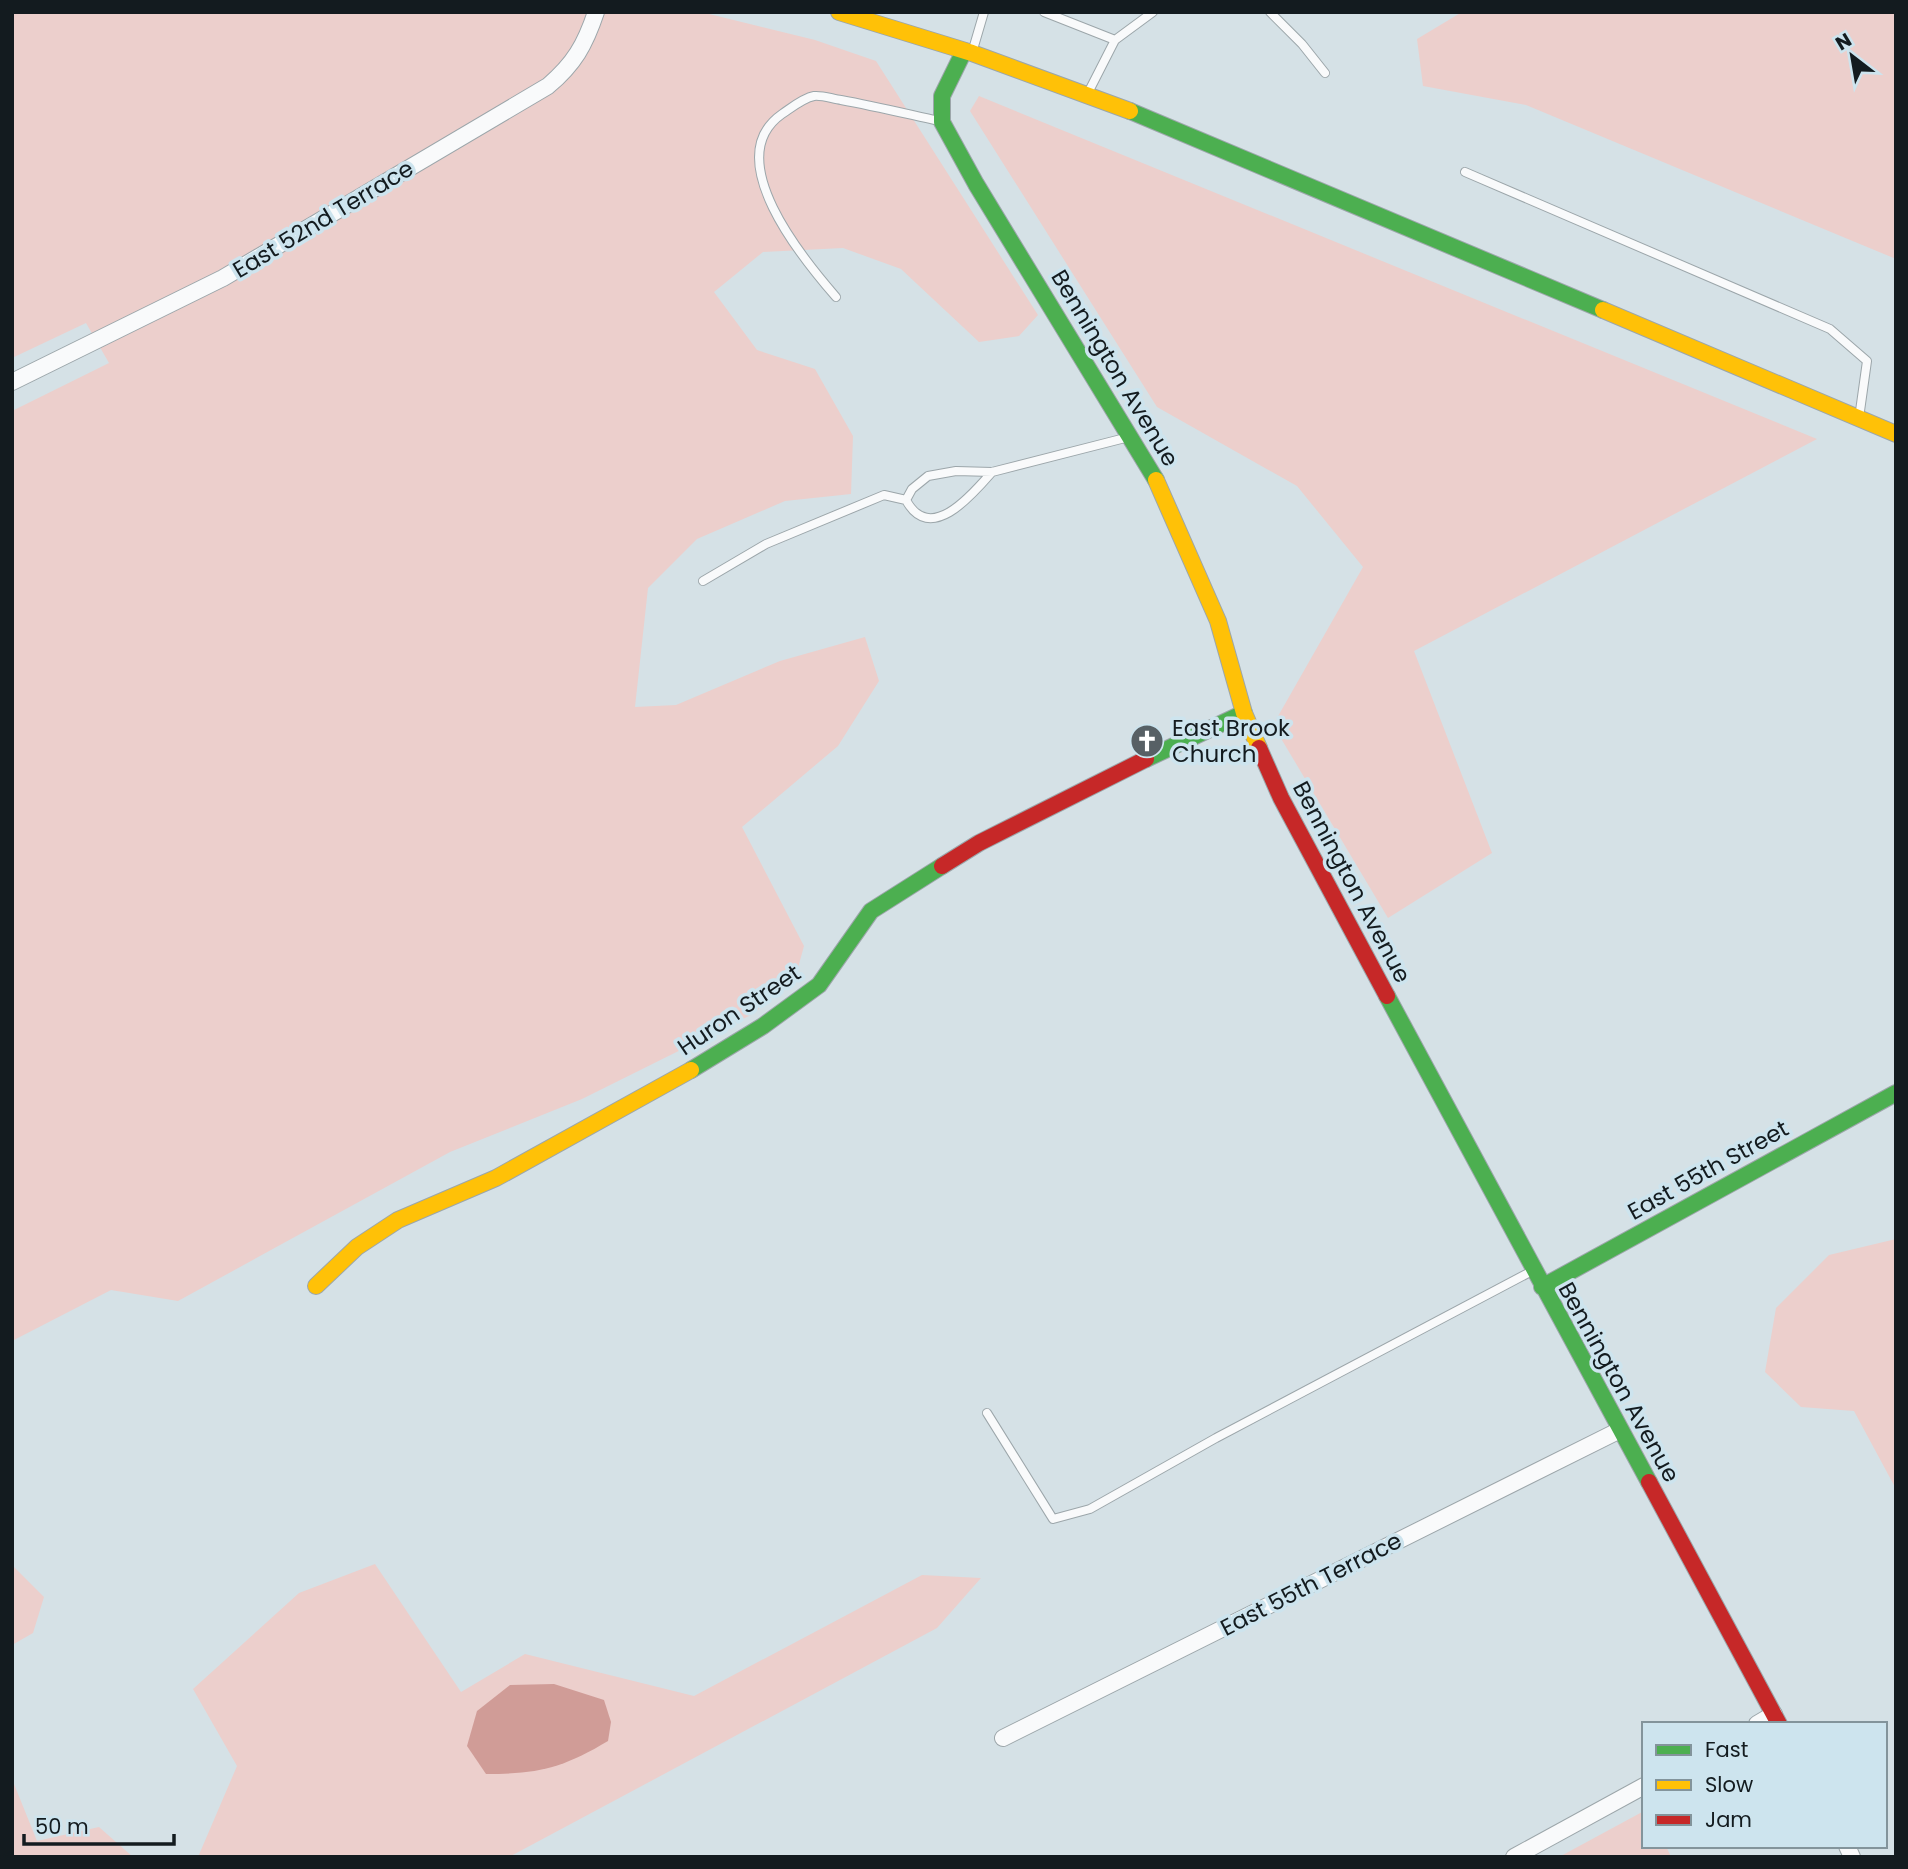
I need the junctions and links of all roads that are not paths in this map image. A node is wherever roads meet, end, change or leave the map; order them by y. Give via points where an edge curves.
1 (596, 12) edge
2 (839, 12) edge
3 (984, 12) edge
4 (1044, 12) edge
5 (1153, 12) edge
6 (1270, 12) edge
7 (1115, 40) junction
8 (968, 52) junction
9 (1325, 74) dead end
10 (1087, 95) junction
11 (942, 122) junction
12 (1465, 172) dead end
13 (835, 297) dead end
14 (12, 382) edge
15 (1859, 418) junction
16 (1896, 434) edge
17 (1132, 436) junction
18 (992, 472) junction
19 (906, 499) junction
20 (703, 581) dead end
21 (1244, 713) junction
22 (1896, 1093) edge
23 (1533, 1271) junction
24 (316, 1286) dead end
25 (1542, 1287) junction
26 (987, 1413) dead end
27 (1620, 1430) junction
28 (1777, 1719) edge
29 (1003, 1738) dead end
30 (1642, 1787) edge
31 (1514, 1857) edge

1 - 14 street, East 52nd Terrace via 584,47 548,86 223,278
2 - 8 main road
3 - 8 lane
4 - 7 lane
5 - 7 lane
6 - 9 lane
7 - 10 lane
8 - 10 main road
8 - 11 main road via 942,96
10 - 15 main road
11 - 13 lane via 815,96 778,117 763,135 759,155 774,209 801,256
11 - 17 main road, Bennington Avenue
12 - 15 lane via 1830,329 1867,361
15 - 16 main road
17 - 18 lane
17 - 21 main road, Bennington Avenue via 1171,509 1218,621
18 - 19 lane via 928,476
18 - 19 lane via 949,514 928,518 911,510
19 - 20 lane via 884,495 766,544
21 - 23 main road, Bennington Avenue via 1281,798
21 - 24 main road, Huron Street via 979,843 871,911 819,985 763,1026 632,1105 509,1171 398,1220 357,1247
22 - 25 main road, East 55th Street
23 - 25 main road, Bennington Avenue
23 - 26 lane via 1090,1509 1053,1519
25 - 27 main road, Bennington Avenue
27 - 28 main road, Bennington Avenue
27 - 29 street, East 55th Terrace
30 - 31 street

